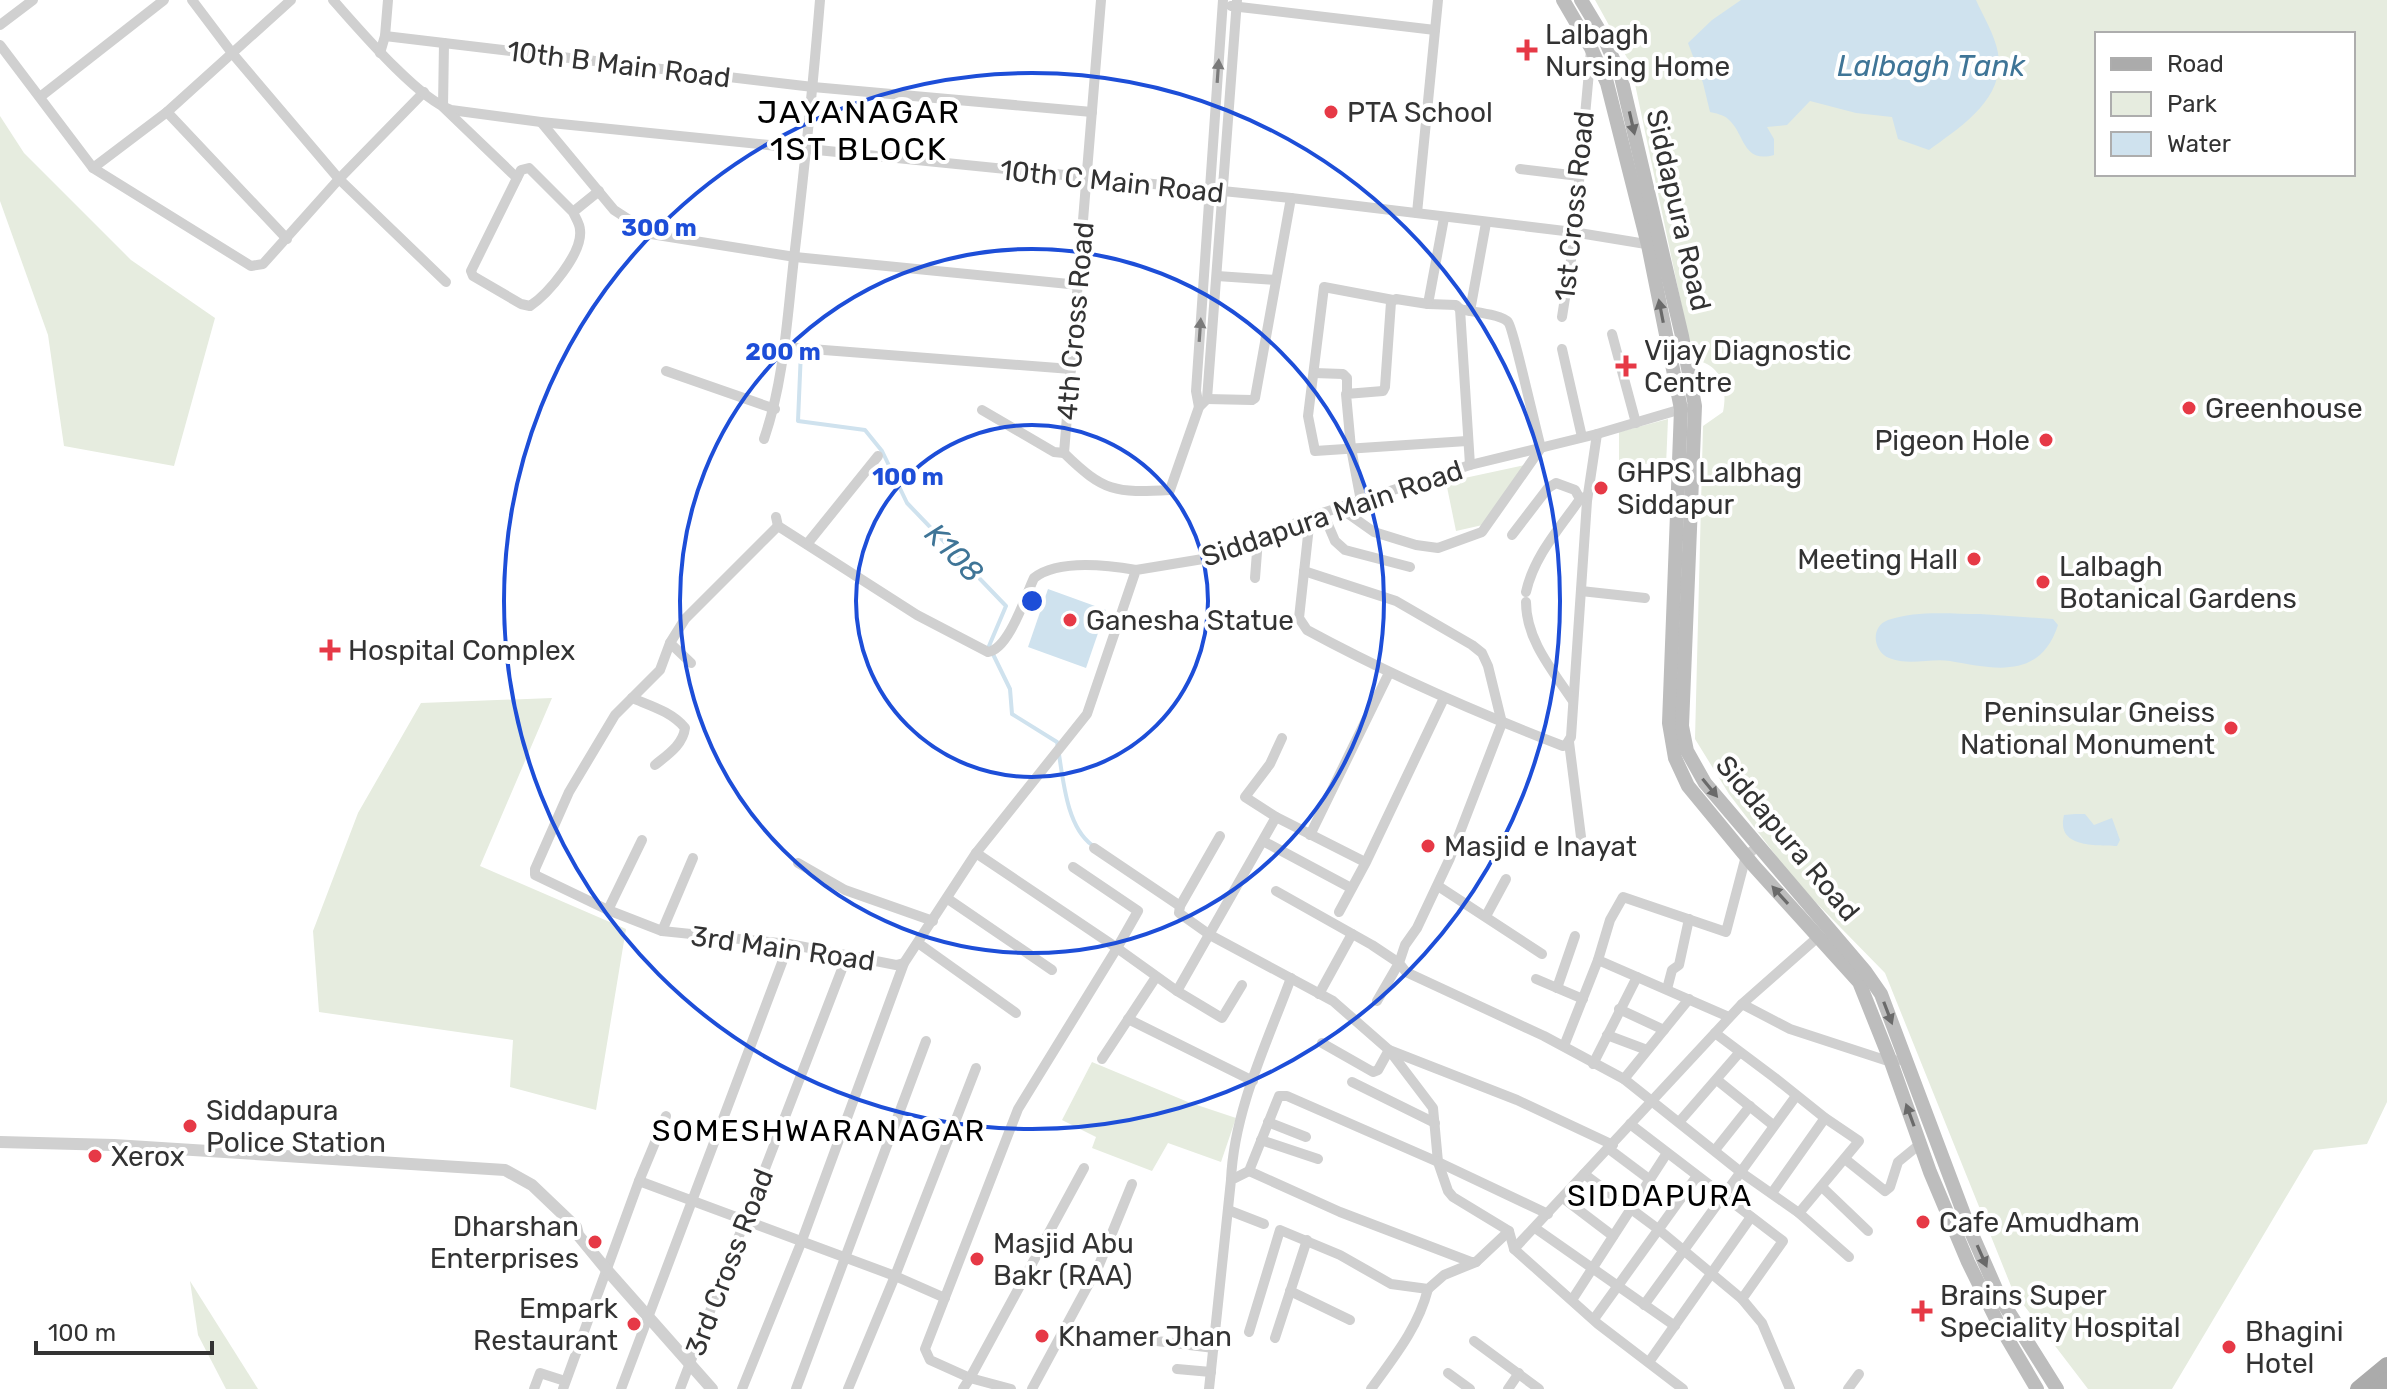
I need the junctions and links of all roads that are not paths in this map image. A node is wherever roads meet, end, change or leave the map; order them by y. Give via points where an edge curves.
1 (33, 0) edge
2 (164, 0) edge
3 (192, 0) edge
4 (291, 0) edge
5 (333, 0) edge
6 (388, 0) edge
7 (820, 0) edge
8 (1101, 0) edge
9 (1438, 0) edge
10 (1563, 0) edge
11 (1581, 0) edge
12 (1222, 3) edge
13 (1237, 4) edge
14 (0, 25) edge
15 (1435, 30) junction
16 (385, 36) junction
17 (444, 43) junction
18 (0, 45) edge
19 (1591, 48) junction
20 (232, 53) junction
21 (380, 53) junction
22 (813, 87) junction
23 (424, 92) junction
24 (40, 97) junction
25 (443, 107) junction
26 (167, 112) junction
27 (1092, 112) junction
28 (541, 122) junction
29 (808, 149) junction
30 (93, 168) junction
31 (1520, 169) dead end
32 (1579, 176) junction
33 (517, 178) junction
34 (1087, 178) junction
35 (339, 179) junction
36 (599, 191) junction
37 (1210, 192) junction
38 (1224, 193) junction
39 (1291, 198) junction
40 (573, 212) junction
41 (1417, 213) junction
42 (1444, 218) junction
43 (1486, 223) junction
44 (1573, 232) junction
45 (287, 239) junction
46 (1655, 246) junction
47 (795, 257) junction
48 (1217, 276) junction
49 (1276, 280) junction
50 (446, 282) dead end
51 (1079, 285) junction
52 (1393, 300) junction
53 (1428, 304) junction
54 (1465, 310) junction
55 (1562, 317) dead end
56 (1612, 334) dead end
57 (785, 347) junction
58 (1562, 349) dead end
59 (1071, 369) junction
60 (666, 371) dead end
61 (1314, 373) junction
62 (1347, 392) junction
63 (1203, 403) junction
64 (1688, 408) junction
65 (775, 409) junction
66 (982, 410) dead end
67 (1636, 423) junction
68 (1597, 434) junction
69 (1582, 437) junction
70 (764, 439) dead end
71 (1467, 441) junction
72 (1351, 448) junction
73 (1541, 448) junction
74 (1064, 453) junction
75 (878, 456) dead end
76 (1470, 465) junction
77 (1584, 498) junction
78 (1361, 501) junction
79 (1340, 508) junction
80 (1323, 513) junction
81 (1310, 517) junction
82 (1512, 535) dead end
83 (1258, 539) junction
84 (807, 544) junction
85 (1410, 567) dead end
86 (1136, 570) junction
87 (1304, 571) junction
88 (1255, 578) dead end
89 (1581, 591) junction
90 (1645, 598) dead end
91 (670, 643) junction
92 (691, 663) dead end
93 (1389, 673) junction
94 (632, 698) junction
95 (1444, 698) junction
96 (1573, 701) junction
97 (1502, 723) junction
98 (1282, 738) dead end
99 (1569, 742) junction
100 (655, 765) dead end
101 (1276, 817) junction
102 (1310, 835) junction
103 (1220, 836) dead end
104 (1581, 837) dead end
105 (642, 840) dead end
106 (1263, 841) junction
107 (1758, 846) junction
108 (1094, 848) dead end
109 (976, 853) junction
110 (1746, 856) junction
111 (693, 858) dead end
112 (1363, 861) dead end
113 (798, 863) dead end
114 (1073, 867) dead end
115 (1506, 879) dead end
116 (1438, 886) junction
117 (1351, 888) dead end
118 (1276, 891) dead end
119 (948, 899) junction
120 (1180, 906) junction
121 (608, 910) junction
122 (1339, 912) dead end
123 (1486, 916) junction
124 (1689, 919) junction
125 (933, 921) junction
126 (662, 931) junction
127 (1352, 934) junction
128 (1210, 935) junction
129 (1575, 936) dead end
130 (1818, 937) junction
131 (918, 943) junction
132 (789, 944) junction
133 (1117, 948) junction
134 (1542, 954) dead end
135 (847, 956) junction
136 (1598, 960) junction
137 (904, 963) junction
138 (1399, 963) junction
139 (1052, 970) dead end
140 (1156, 977) junction
141 (1637, 977) junction
142 (1291, 978) junction
143 (1536, 979) dead end
144 (1242, 985) dead end
145 (1557, 988) junction
146 (1667, 989) junction
147 (1177, 991) junction
148 (1319, 994) junction
149 (1583, 999) junction
150 (1689, 999) junction
151 (1377, 1001) dead end
152 (1742, 1004) junction
153 (1619, 1009) junction
154 (1016, 1013) dead end
155 (1729, 1017) junction
156 (1128, 1019) junction
157 (1664, 1030) junction
158 (1715, 1033) junction
159 (1607, 1035) junction
160 (926, 1041) dead end
161 (1322, 1043) dead end
162 (1564, 1046) junction
163 (1389, 1050) junction
164 (1647, 1050) junction
165 (1739, 1053) junction
166 (1906, 1058) junction
167 (1102, 1059) dead end
168 (1891, 1062) junction
169 (1593, 1064) junction
170 (976, 1068) dead end
171 (1624, 1079) junction
172 (1717, 1080) junction
173 (1253, 1081) junction
174 (1352, 1082) dead end
175 (1796, 1096) junction
176 (1653, 1100) junction
177 (1750, 1106) junction
178 (666, 1116) dead end
179 (1825, 1118) junction
180 (1680, 1121) junction
181 (1268, 1122) junction
182 (1435, 1123) junction
183 (1630, 1124) junction
184 (1773, 1125) junction
185 (1306, 1137) dead end
186 (1261, 1140) junction
187 (0, 1142) edge
188 (1920, 1144) junction
189 (1611, 1147) junction
190 (116, 1148) junction
191 (0, 1149) edge
192 (1715, 1150) junction
193 (1667, 1153) junction
194 (1318, 1159) dead end
195 (1845, 1159) junction
196 (1438, 1162) junction
197 (1084, 1168) dead end
198 (1249, 1171) junction
199 (1742, 1173) junction
200 (1584, 1174) junction
201 (1697, 1176) junction
202 (1649, 1179) junction
203 (1231, 1180) junction
204 (639, 1181) junction
205 (1132, 1184) dead end
206 (1822, 1187) junction
207 (1772, 1193) junction
208 (1723, 1196) junction
209 (1563, 1198) junction
210 (690, 1200) junction
211 (1630, 1208) junction
212 (1228, 1210) junction
213 (1799, 1213) junction
214 (1548, 1214) junction
215 (1751, 1217) junction
216 (746, 1220) junction
217 (1264, 1224) dead end
218 (1535, 1228) junction
219 (1658, 1229) junction
220 (1509, 1231) junction
221 (1868, 1231) dead end
222 (1613, 1236) junction
223 (1307, 1240) junction
224 (801, 1243) junction
225 (1514, 1249) junction
226 (1683, 1251) junction
227 (1849, 1257) dead end
228 (845, 1259) junction
229 (1476, 1262) junction
230 (1593, 1267) junction
231 (606, 1269) junction
232 (1711, 1273) junction
233 (895, 1276) junction
234 (1618, 1285) junction
235 (1428, 1289) junction
236 (1290, 1291) junction
237 (945, 1298) junction
238 (1742, 1299) junction
239 (1572, 1300) junction
240 (1644, 1305) junction
241 (647, 1315) junction
242 (1594, 1319) junction
243 (1350, 1320) dead end
244 (1675, 1326) junction
245 (1249, 1332) dead end
246 (1275, 1338) dead end
247 (1157, 1341) dead end
248 (1474, 1341) dead end
249 (1214, 1348) junction
250 (1649, 1362) junction
251 (691, 1363) junction
252 (2387, 1365) edge
253 (1177, 1369) dead end
254 (1211, 1372) junction
255 (1448, 1373) dead end
256 (1519, 1373) junction
257 (1859, 1374) dead end
258 (970, 1378) junction
259 (2387, 1380) edge
260 (564, 1385) edge
261 (534, 1389) edge
262 (621, 1389) edge
263 (680, 1389) edge
264 (712, 1389) edge
265 (742, 1389) edge
266 (796, 1389) edge
267 (848, 1389) edge
268 (963, 1389) edge
269 (1011, 1389) edge
270 (1032, 1389) edge
271 (1209, 1389) edge
272 (1371, 1389) edge
273 (1470, 1389) edge
274 (1508, 1389) edge
275 (1539, 1389) edge
276 (1683, 1389) edge
277 (1790, 1389) edge
278 (1848, 1389) edge
279 (2037, 1389) edge
280 (2057, 1389) edge
281 (2358, 1389) edge
282 (2377, 1389) edge

1 - 14 street
2 - 24 street
3 - 20 street
4 - 20 street
5 - 21 street, 10th C Main Road
6 - 16 street
7 - 22 street
8 - 27 street, 4th Cross Road
9 - 15 street
10 - 19 main road, Siddapura Road
11 -> 46 main road, Siddapura Road via 1621,77
12 - 13 street
37 -> 12 street
13 - 15 street
13 - 38 street
15 - 41 street
16 - 17 street, 10th B Main Road
16 - 21 street
17 - 22 street, 10th B Main Road
17 - 25 street
18 - 24 street
19 - 32 street, 1st Cross Road
19 - 46 main road, Siddapura Road via 1607,83
20 - 26 street
20 - 35 street
21 - 23 street, 10th C Main Road
22 - 27 street, 10th B Main Road
22 - 29 street
23 - 25 street, 10th C Main Road
23 - 35 street
24 - 30 street
25 - 28 street, 10th C Main Road
25 - 33 street
26 - 30 street
26 - 45 street
27 - 34 street, 4th Cross Road
28 - 29 street, 10th C Main Road
28 - 36 street
29 - 34 street, 10th C Main Road
29 - 47 street
30 - 45 street via 251,266 263,264
31 - 32 street
32 - 44 street, 1st Cross Road
33 - 40 street via 529,168
33 - 40 street via 471,271 475,278 521,304 540,300 569,264 580,239
34 - 37 street, 10th C Main Road
34 - 51 street, 4th Cross Road
35 - 45 street
35 - 50 street
36 - 40 street
36 - 47 street via 614,210 651,234
37 - 38 street, 10th C Main Road
63 -> 37 street via 1196,391
38 - 39 street, 10th C Main Road
38 - 48 street
39 - 41 street, 10th C Main Road
39 - 49 street
41 - 42 street, 10th C Main Road
42 - 43 street, 10th C Main Road
42 - 53 street
43 - 44 street, 10th C Main Road
43 - 54 street
44 - 46 street, 10th C Main Road
44 - 55 street, 1st Cross Road
46 - 64 main road, Siddapura Road
47 - 51 street
47 - 57 street
48 - 49 street
48 - 63 street
49 - 63 street via 1255,398
51 - 59 street, 4th Cross Road
52 - 53 street
52 - 61 street via 1324,287
52 - 62 street via 1383,391
53 - 54 street
54 - 71 street
54 - 73 street via 1504,318 1514,331
56 - 67 street
57 - 59 street
57 - 65 street
58 - 69 street
59 - 74 street, 4th Cross Road
60 - 65 street
61 - 62 street via 1346,375
61 - 72 street via 1308,416 1315,451
62 - 72 street
63 - 74 street via 1170,490 1106,487
64 - 67 street, Siddapura Main Road
64 -> 107 main road, Siddapura Road via 1682,726 1687,751 1705,783
64 - 110 main road, Siddapura Road via 1670,742 1688,786
65 - 70 street
66 - 74 street, 4th Cross Road
67 - 68 street, Siddapura Main Road
68 - 69 street, Siddapura Main Road
68 - 77 street
69 - 73 street, Siddapura Main Road
71 - 72 street
71 - 76 street
72 - 78 street
73 - 76 street, Siddapura Main Road
73 - 79 street via 1482,532 1438,548 1374,532
75 - 84 street
76 - 78 street, Siddapura Main Road
77 - 82 street via 1556,483
77 - 89 street
77 - 96 street via 1538,558 1526,597 1533,637
78 - 79 street, Siddapura Main Road
79 - 80 street, Siddapura Main Road
80 - 81 street, Siddapura Main Road
80 - 85 street via 1345,550
81 - 83 street, Siddapura Main Road
81 - 87 street
83 - 86 street, Siddapura Main Road via 1215,557
83 - 88 street
84 - 86 street, Siddapura Main Road via 917,615 988,652 1004,643 1042,571 1108,566
84 - 91 street via 777,521 685,619
86 - 109 street via 1087,714
87 - 93 street via 1299,618 1307,630
87 - 97 street via 1396,601 1472,645 1488,666
89 - 90 street
89 - 96 street
91 - 92 street
91 - 94 street via 660,670
93 - 95 street
93 - 102 street
94 - 100 street via 685,728 673,750
94 - 121 street, 3rd Main Road via 615,715 569,792 535,869 541,879
95 - 97 street
95 - 122 street
96 - 99 street
97 - 99 street via 1563,746
97 - 116 street
98 - 101 street via 1245,797
99 - 104 street
101 - 102 street
101 - 106 street
102 - 112 street
103 - 120 street
105 - 121 street
106 - 117 street
106 - 128 street
107 - 110 street
107 -> 166 main road, Siddapura Road via 1865,971 1881,994
108 - 120 street
109 - 119 street
109 - 133 street
110 - 124 street via 1726,932
130 -> 110 main road, Siddapura Road
111 - 126 street
113 - 125 street via 845,890
114 - 133 street via 1138,911
115 - 123 street
116 - 123 street
116 - 138 street
118 - 127 street
119 - 125 street
119 - 139 street
120 - 128 street via 1179,913
121 - 126 street, 3rd Main Road
123 - 134 street
124 - 136 street via 1623,897
124 - 146 street via 1679,965 1672,970
125 - 131 street
126 - 132 street, 3rd Main Road
127 - 138 street
127 - 148 street
128 - 142 street
128 - 147 street
129 - 145 street
130 - 152 street
130 - 168 main road, Siddapura Road via 1859,982
131 - 137 street
131 - 154 street
132 - 135 street, 3rd Main Road
132 - 210 street
133 - 140 street
133 - 237 street via 1018,1109
135 - 137 street, 3rd Main Road
135 - 216 street, 3rd Cross Road
136 - 141 street
136 - 149 street
137 - 224 street
138 - 151 street
138 - 162 street via 1406,972
140 - 147 street
140 - 156 street
141 - 146 street
141 - 153 street
142 - 148 street
142 - 173 street
143 - 145 street
144 - 147 street via 1222,1018
145 - 149 street
146 - 150 street
148 - 163 street
149 - 162 street
150 - 155 street
150 - 157 street
152 - 155 street
152 - 168 street via 1790,1029
153 - 157 street
153 - 159 street
155 - 158 street
156 - 167 street
156 - 173 street
157 - 164 street
158 - 165 street
158 - 176 street
159 - 164 street
159 - 169 street
160 - 228 street
161 - 163 street via 1373,1072
162 - 169 street
163 - 182 street via 1433,1108
163 - 189 street via 1517,1100
164 - 171 street
165 - 172 street
165 - 175 street
166 - 168 street
166 -> 280 main road, Siddapura Road via 2000,1298
188 -> 168 main road, Siddapura Road
169 - 171 street
170 - 233 street
171 - 176 street
172 - 177 street
172 - 180 street
173 - 203 street via 1232,1151
174 - 182 street
175 - 179 street
175 - 184 street
176 - 180 street
176 - 183 street
177 - 184 street
177 - 192 street
178 - 204 street
179 - 195 street via 1859,1141
179 - 207 street
180 - 192 street
181 - 185 street
181 - 186 street
181 - 196 street via 1279,1096 1287,1096
182 - 196 street
183 - 189 street
183 - 193 street
184 - 199 street
186 - 194 street
186 - 198 street
187 - 190 street
188 - 195 street via 1898,1162 1885,1191
188 - 279 main road, Siddapura Road via 1977,1281
189 - 200 street
189 - 202 street
190 - 191 street
190 - 231 street via 505,1170 532,1185 576,1227
192 - 199 street
193 - 201 street
193 - 202 street
195 - 206 street
196 - 214 street
196 - 220 street via 1453,1197
197 - 258 street
198 - 203 street
198 - 229 street via 1340,1212
199 - 207 street
199 - 208 street
200 - 209 street
200 - 211 street
201 - 208 street
201 - 219 street
202 - 211 street
203 - 212 street
204 - 210 street
204 - 231 street
205 - 270 street via 1099,1265
206 - 213 street
206 - 221 street
207 - 213 street
208 - 215 street
208 - 226 street
209 - 214 street
209 - 222 street
210 - 216 street
210 - 241 street
211 - 219 street
211 - 222 street
212 - 217 street
212 - 249 street
213 - 227 street
214 - 218 street
215 - 232 street
215 - 238 street via 1783,1241
216 - 224 street
216 - 251 street, 3rd Cross Road
218 - 225 street
218 - 230 street
219 - 226 street
219 - 234 street
220 - 225 street
220 - 229 street
222 - 230 street
223 - 235 street via 1391,1284
223 - 236 street
223 - 245 street via 1280,1230
224 - 228 street
224 - 265 street
225 - 239 street
226 - 232 street
226 - 240 street
228 - 233 street
228 - 266 street
229 - 235 street via 1444,1275
230 - 234 street
230 - 239 street
231 - 241 street
231 - 260 street
232 - 238 street
232 - 244 street
233 - 237 street
233 - 267 street
234 - 240 street
234 - 242 street
235 - 272 street via 1422,1313
236 - 243 street
236 - 246 street
237 - 258 street via 926,1355
238 - 277 street via 1762,1323
239 - 242 street
240 - 244 street
241 - 251 street
241 - 262 street
242 - 250 street
244 - 250 street
247 - 249 street
248 - 256 street
249 - 254 street
250 - 276 street
251 - 263 street, 3rd Cross Road
251 - 264 street
252 - 281 main road
253 - 254 street
254 - 271 street
255 - 273 street
256 - 274 street
256 - 275 street
257 - 278 street
258 - 268 street
258 - 269 street
259 - 282 main road
260 - 261 street via 540,1373

